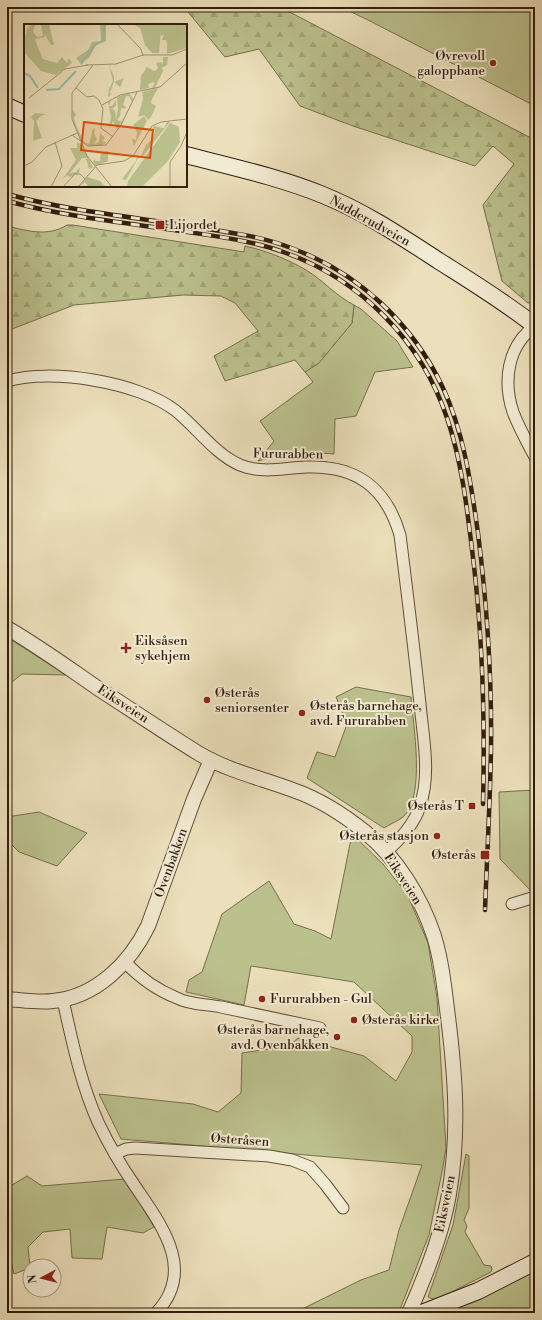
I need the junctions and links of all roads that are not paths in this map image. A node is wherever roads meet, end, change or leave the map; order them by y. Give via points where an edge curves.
1 (7, 106) edge
2 (24, 114) edge
3 (187, 155) edge
4 (535, 326) edge
5 (7, 381) edge
6 (535, 457) edge
7 (7, 628) edge
8 (211, 760) junction
9 (386, 852) junction
10 (535, 897) edge
11 (512, 904) dead end
12 (125, 962) junction
13 (7, 999) edge
14 (63, 1000) junction
15 (320, 1028) dead end
16 (115, 1154) junction
17 (342, 1208) dead end
18 (535, 1262) edge
19 (156, 1313) edge
20 (409, 1313) edge
21 (422, 1313) edge

1 - 2 main road
3 - 4 main road, Nadderudveien via 280,179 347,206 394,232
4 - 6 street via 525,334 516,347 508,378 513,411
5 - 9 street, Fururabben via 23,377 50,377 97,380 120,386 164,402 232,461 242,466 252,469 307,467 346,471 377,490 396,520 400,535 425,761 424,792 418,812 409,828
7 - 8 street, Eiksveien
8 - 9 street, Eiksveien via 294,790 322,803 365,832
8 - 12 street, Ovenbakken via 194,799 148,926
9 - 20 street, Eiksveien via 414,892 434,938 442,974 456,1106 452,1178 448,1198 423,1282
10 - 11 street
12 - 14 street, Ovenbakken via 84,994
12 - 15 street via 135,973 177,999
13 - 14 street, Ovenbakken via 43,1002
14 - 16 street via 76,1058 89,1097 98,1122
16 - 17 street, Østeråsen via 135,1148 270,1156 292,1160 310,1167
16 - 19 street via 161,1225 173,1254 173,1280 170,1292
18 - 21 main road via 478,1291

